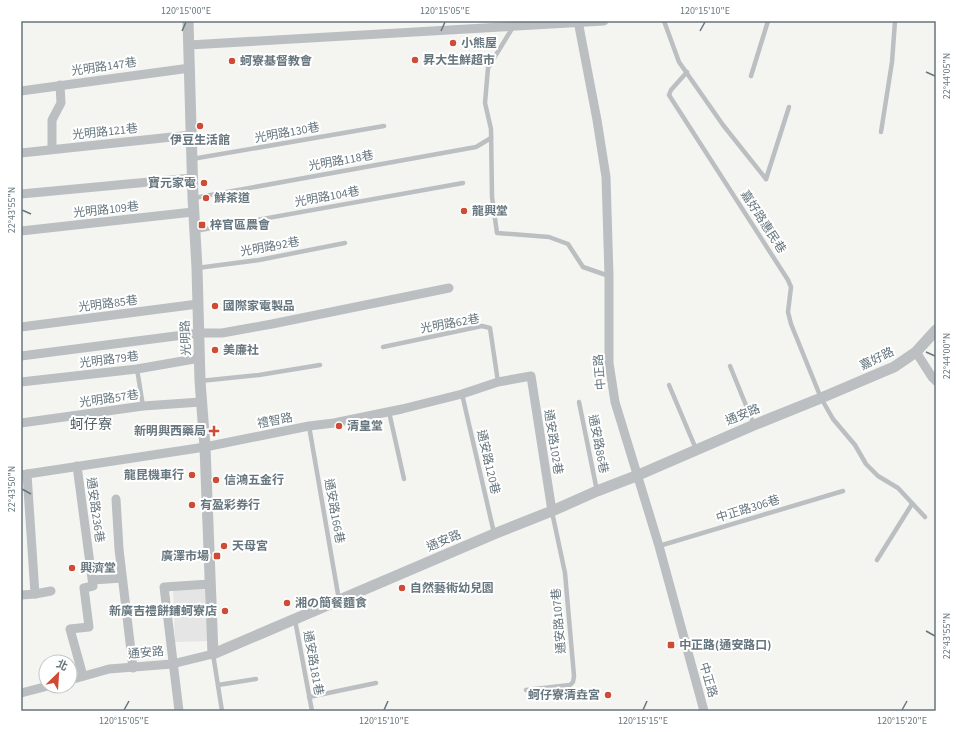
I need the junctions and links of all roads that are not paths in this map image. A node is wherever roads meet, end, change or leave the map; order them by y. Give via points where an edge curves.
1 (188, 21) edge
2 (604, 21) edge
3 (664, 21) edge
4 (768, 21) edge
5 (895, 21) edge
6 (578, 22) edge
7 (514, 26) junction
8 (189, 45) junction
9 (190, 68) junction
10 (687, 72) junction
11 (751, 76) dead end
12 (60, 85) junction
13 (21, 91) edge
14 (789, 107) dead end
15 (384, 126) dead end
16 (881, 132) dead end
17 (191, 135) junction
18 (491, 138) junction
19 (52, 149) junction
20 (21, 153) edge
21 (192, 159) junction
22 (192, 178) junction
23 (463, 183) dead end
24 (21, 194) edge
25 (193, 198) junction
26 (193, 212) junction
27 (21, 231) edge
28 (195, 231) junction
29 (345, 243) dead end
30 (197, 268) junction
31 (609, 276) junction
32 (449, 288) dead end
33 (198, 304) junction
34 (21, 327) edge
35 (936, 330) edge
36 (199, 333) junction
37 (383, 347) dead end
38 (916, 352) junction
39 (21, 356) edge
40 (200, 358) junction
41 (320, 365) dead end
42 (730, 366) dead end
43 (137, 369) junction
44 (531, 376) joint
45 (200, 381) junction
46 (936, 381) edge
47 (21, 382) edge
48 (498, 382) junction
49 (670, 385) dead end
50 (462, 394) junction
51 (821, 398) junction
52 (201, 402) junction
53 (579, 402) dead end
54 (142, 406) junction
55 (389, 412) junction
56 (21, 424) edge
57 (754, 425) junction
58 (309, 426) junction
59 (205, 447) junction
60 (696, 449) junction
61 (77, 466) junction
62 (24, 474) edge
63 (636, 476) junction
64 (404, 479) dead end
65 (597, 491) junction
66 (843, 491) dead end
67 (116, 499) dead end
68 (912, 504) junction
69 (552, 511) junction
70 (925, 517) dead end
71 (494, 534) junction
72 (659, 546) junction
73 (877, 560) dead end
74 (122, 578) junction
75 (92, 580) junction
76 (210, 584) junction
77 (51, 591) dead end
78 (35, 594) junction
79 (21, 595) edge
80 (339, 600) junction
81 (295, 618) junction
82 (213, 654) junction
83 (172, 664) junction
84 (133, 668) junction
85 (83, 676) junction
86 (78, 678) edge
87 (256, 679) dead end
88 (376, 683) dead end
89 (218, 685) junction
90 (38, 689) edge
91 (526, 690) dead end
92 (21, 693) edge
93 (309, 697) junction
94 (179, 711) edge
95 (222, 711) edge
96 (312, 711) edge
97 (704, 711) edge

1 - 8 street, 光明路
2 - 6 street
3 - 10 lane via 679,62
4 - 11 lane
5 - 16 lane via 892,62
6 - 7 street
6 - 31 street, 中正路 via 606,177
7 - 8 street
7 - 18 lane via 488,68 485,103
8 - 9 street, 光明路
9 - 12 street, 光明路147巷
9 - 17 street, 光明路
10 - 14 lane via 723,125 766,179
10 - 51 lane, 嘉好路惠民巷 via 668,95 788,280 791,288 788,312 790,324
12 - 13 street, 光明路147巷
12 - 19 street via 61,103 52,120
15 - 21 lane, 光明路130巷
17 - 19 street, 光明路121巷
17 - 21 street, 光明路
18 - 25 lane, 光明路118巷 via 476,147
18 - 31 lane via 492,197 497,233 549,237 568,244 583,267
19 - 20 street, 光明路121巷
21 - 22 street, 光明路
22 - 24 street
22 - 25 street, 光明路
23 - 28 lane, 光明路104巷
25 - 26 street, 光明路
26 - 27 street, 光明路109巷
26 - 28 street, 光明路
28 - 30 street, 光明路
29 - 30 lane, 光明路92巷 via 259,260
30 - 33 street, 光明路
31 - 63 street, 中正路 via 609,363 615,402
32 - 36 street, 光明路79巷 via 272,324 222,333
33 - 34 street, 光明路85巷
33 - 36 street, 光明路
35 - 38 street, 嘉好路
36 - 39 street, 光明路79巷
36 - 40 street, 光明路
37 - 48 lane, 光明路62巷 via 482,326 490,328
38 - 46 street
38 - 51 street, 嘉好路 via 894,367
40 - 43 street, 光明路79巷
40 - 45 street, 光明路
41 - 45 lane via 259,376
42 - 57 lane
43 - 47 street, 光明路79巷
43 - 54 lane
44 - 48 street, 禮智路
44 - 69 street, 通安路102巷
45 - 52 street, 光明路
48 - 50 street, 禮智路
49 - 60 lane
50 - 55 street, 禮智路
50 - 71 lane, 通安路120巷
51 - 57 street, 通安路
51 - 68 lane via 866,464 878,476 898,488
52 - 54 street, 光明路57巷
52 - 59 street, 光明路
53 - 65 lane, 通安路86巷
54 - 56 street, 光明路57巷
55 - 58 street, 禮智路
55 - 64 lane
57 - 60 street, 通安路
58 - 59 street, 禮智路
58 - 80 lane, 通安路166巷
59 - 61 street, 禮智路
59 - 76 street, 光明路
60 - 63 street, 通安路
61 - 62 street, 禮智路
61 - 75 street, 通安路236巷
62 - 78 street
63 - 65 street, 通安路
63 - 72 street, 中正路
65 - 69 street, 通安路
66 - 72 lane, 中正路306巷
67 - 74 street
68 - 70 lane
68 - 73 lane
69 - 71 street, 通安路
69 - 91 lane, 通安路107巷 via 565,573 574,676 570,685
71 - 80 street, 通安路
72 - 97 street, 中正路
74 - 75 street
74 - 84 street
75 - 85 street via 93,586 84,588 89,627 70,629
76 - 82 street, 光明路
76 - 83 street via 164,587
77 - 78 street
78 - 79 street
80 - 81 street, 通安路
81 - 82 street, 通安路
81 - 93 lane, 通安路181巷
82 - 83 street, 通安路
82 - 89 lane
83 - 84 street, 通安路
83 - 94 street
84 - 85 street, 通安路 via 109,669
85 - 86 street, 通安路
87 - 89 lane
88 - 93 lane
89 - 95 lane
90 - 92 street
93 - 96 lane, 通安路181巷

